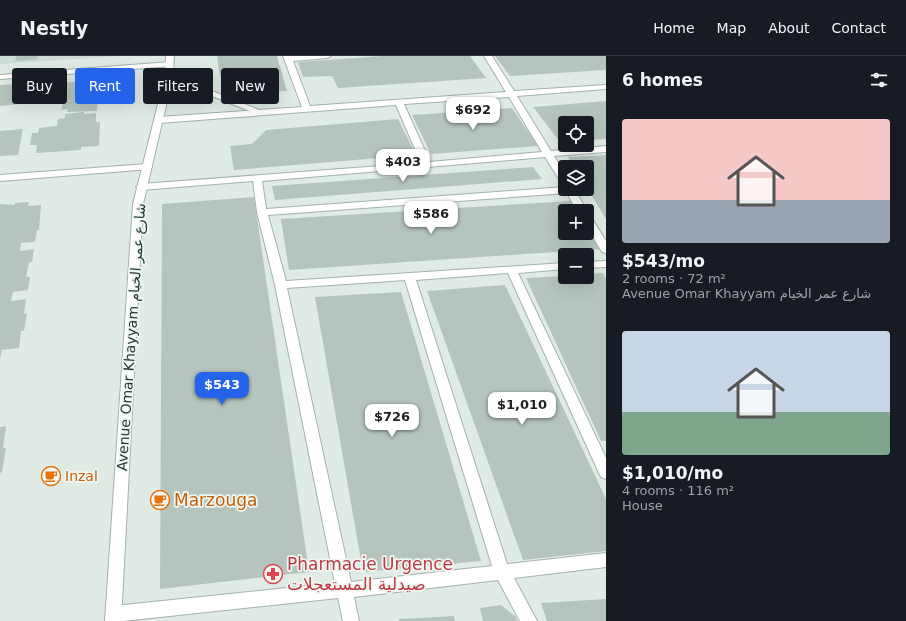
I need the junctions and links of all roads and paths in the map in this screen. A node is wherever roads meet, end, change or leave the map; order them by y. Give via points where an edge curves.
1 (327, 56) edge
2 (488, 56) edge
3 (287, 57) edge
4 (170, 65) edge
5 (0, 77) edge
6 (606, 87) edge
7 (512, 94) junction
8 (399, 102) junction
9 (307, 109) junction
10 (260, 112) junction
11 (159, 120) junction
12 (606, 149) edge
13 (548, 154) junction
14 (427, 165) junction
15 (147, 167) junction
16 (558, 170) edge
17 (0, 178) edge
18 (257, 179) junction
19 (141, 187) junction
20 (558, 188) edge
21 (262, 212) junction
22 (594, 230) edge
23 (606, 250) edge
24 (606, 264) edge
25 (594, 265) edge
26 (558, 266) edge
27 (511, 269) junction
28 (409, 276) junction
29 (281, 285) junction
30 (606, 473) edge
31 (606, 560) edge
32 (502, 572) junction
33 (345, 590) junction
34 (114, 618) edge
35 (351, 621) edge
36 (529, 621) edge

1 - 3 street
2 - 7 street
3 - 9 street
4 - 5 street
4 - 10 street
4 - 11 street, Avenue Omar Khayyam شارع عمر الخيام
6 - 7 street
7 - 8 street
7 - 13 street
8 - 9 street
8 - 14 street
9 - 10 street
10 - 11 street
11 - 15 street, Avenue Omar Khayyam شارع عمر الخيام
12 - 13 street
13 - 14 street
13 - 16 street
14 - 18 street
15 - 17 street
15 - 19 street, Avenue Omar Khayyam شارع عمر الخيام
18 - 19 street
18 - 21 street
19 - 34 street, Avenue Omar Khayyam شارع عمر الخيام
20 - 21 street
21 - 29 street
22 - 23 street
24 - 25 street
26 - 27 street
27 - 28 street
27 - 30 street
28 - 29 street
28 - 32 street
29 - 33 street
31 - 32 street
32 - 33 street
32 - 36 street
33 - 34 street
33 - 35 street

